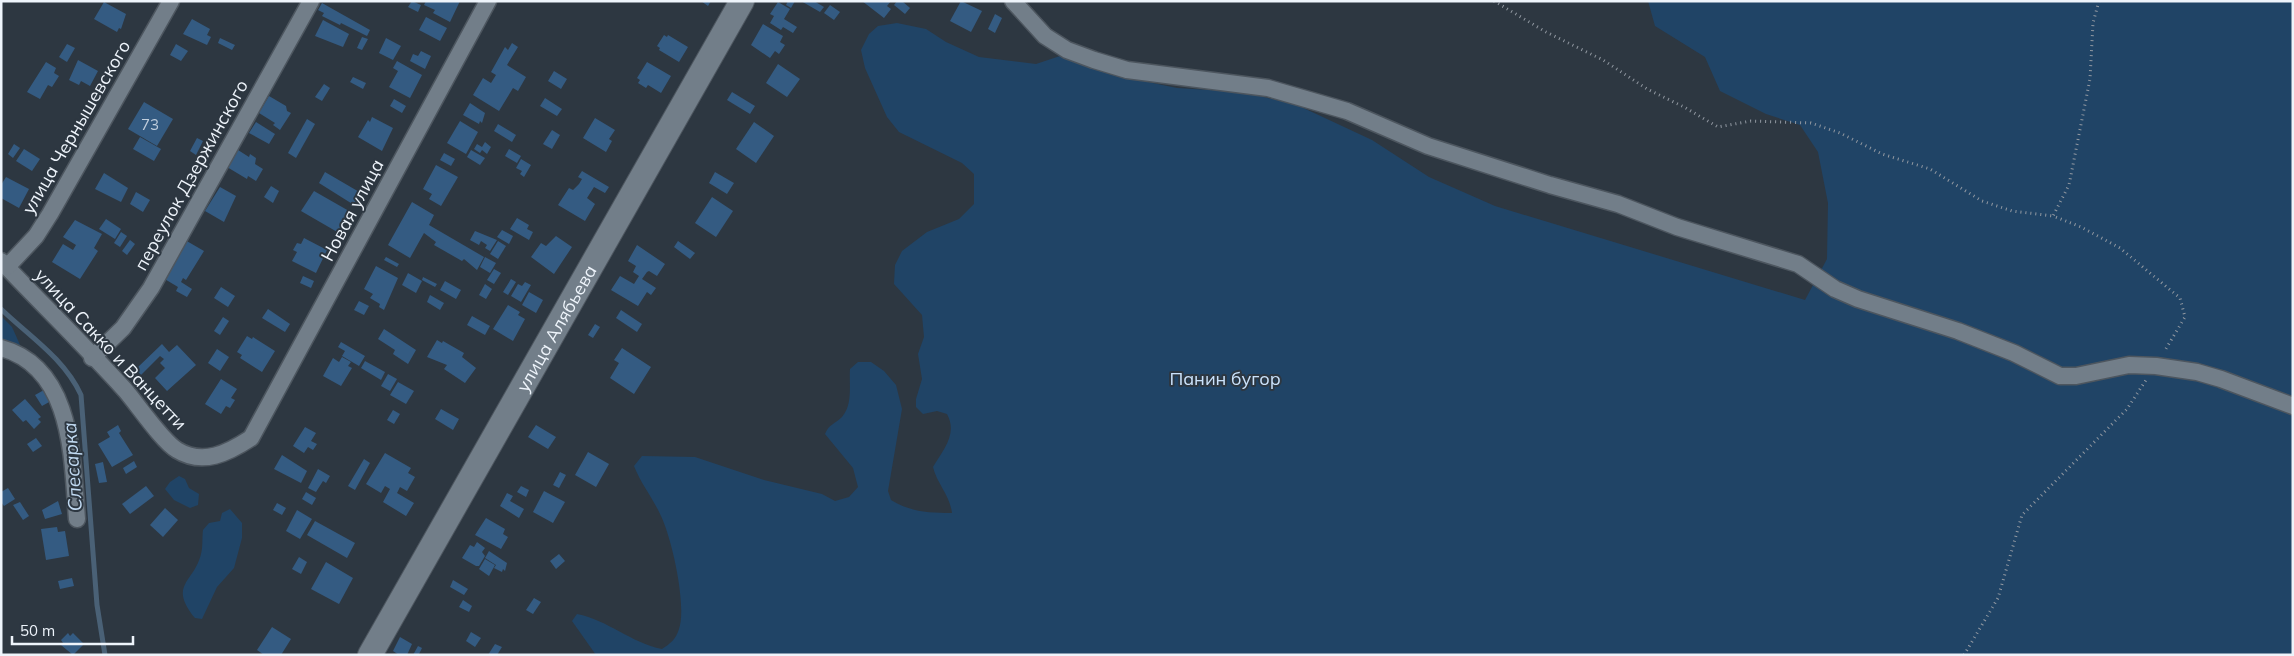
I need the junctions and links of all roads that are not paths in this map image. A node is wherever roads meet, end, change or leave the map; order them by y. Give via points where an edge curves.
1 (170, 1) edge
2 (311, 1) edge
3 (488, 1) edge
4 (742, 1) edge
5 (1013, 1) edge
6 (4, 264) edge
7 (1, 348) edge
8 (92, 358) junction
9 (2293, 406) edge
10 (250, 438) joint
11 (77, 519) dead end
12 (370, 655) edge

1 - 6 street, улица Чернышевского via 50,214 36,236
2 - 8 street, переулок Дзержинского via 151,288 123,328
3 - 10 street, Новая улица
4 - 12 main road, улица Алябьева
5 - 9 street via 1044,36 1067,50 1127,70 1268,88 1347,111 1428,146 1798,264 1835,290 1966,334 2060,376 2076,376 2129,365 2156,366 2213,377
6 - 8 street, улица Сакко и Ванцетти
7 - 11 street via 16,354 38,370 56,395 68,434
8 - 10 street, улица Сакко и Ванцетти via 177,450 198,458 214,458 232,451

